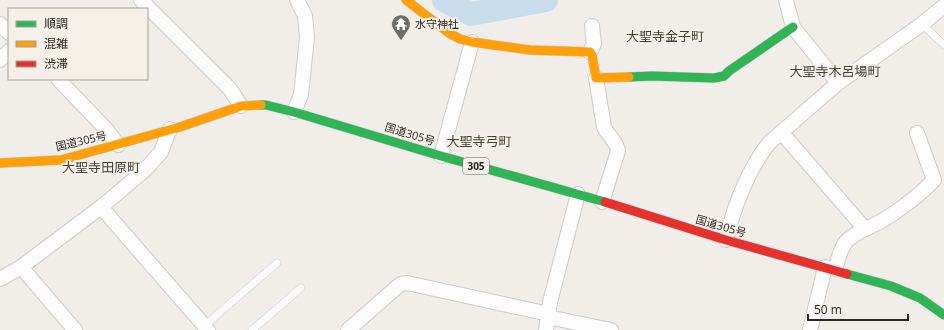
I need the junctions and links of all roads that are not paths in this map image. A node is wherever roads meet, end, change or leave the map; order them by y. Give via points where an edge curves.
1 (141, 0) edge
2 (297, 0) edge
3 (406, 0) edge
4 (786, 0) edge
5 (944, 6) edge
6 (0, 24) edge
7 (922, 24) junction
8 (592, 26) dead end
9 (793, 27) junction
10 (8, 32) edge
11 (472, 42) junction
12 (944, 45) edge
13 (8, 52) edge
14 (590, 52) junction
15 (0, 60) edge
16 (596, 78) junction
17 (59, 80) edge
18 (838, 83) junction
19 (241, 106) junction
20 (294, 112) junction
21 (170, 129) junction
22 (781, 132) junction
23 (917, 133) dead end
24 (118, 145) junction
25 (441, 156) junction
26 (0, 163) edge
27 (578, 194) junction
28 (602, 202) junction
29 (101, 207) junction
30 (865, 229) junction
31 (726, 240) junction
32 (276, 263) dead end
33 (21, 267) junction
34 (830, 268) junction
35 (0, 279) edge
36 (301, 288) dead end
37 (944, 315) edge
38 (548, 320) edge
39 (202, 328) edge
40 (75, 330) edge
41 (252, 330) edge
42 (348, 330) edge
43 (611, 330) edge
44 (810, 330) edge

1 - 19 street via 230,89
2 - 20 street via 305,16 307,36 301,95
3 - 11 main road via 449,33
4 - 9 street
5 - 7 street
6 - 10 street
7 - 12 lane
7 - 18 street
8 - 14 street via 594,44
9 - 16 main road via 724,76
9 - 18 street
11 - 14 main road via 530,50
11 - 25 street
13 - 15 street
14 - 16 main road
16 - 28 street via 604,127 617,145 618,151
17 - 24 street
18 - 22 street
19 - 20 main road, 国道305号 / 305 via 266,105
19 - 21 main road, 国道305号 / 305
20 - 25 main road, 国道305号 / 305
21 - 24 main road, 国道305号 / 305
21 - 29 street via 162,152
22 - 30 street
22 - 31 street via 765,148 752,170 732,216
23 - 30 street via 934,180 874,226
24 - 26 main road, 国道305号 / 305 via 61,160
25 - 27 main road, 国道305号 / 305
27 - 28 main road, 国道305号 / 305
27 - 38 street via 550,302
28 - 31 main road, 国道305号 / 305
29 - 33 street
29 - 39 street
30 - 34 street via 845,242
31 - 34 main road, 国道305号 / 305
32 - 39 lane
33 - 35 street
33 - 40 street
34 - 37 main road, 国道305号 / 305 via 891,286 920,298
34 - 44 street
36 - 41 lane
38 - 42 street via 407,283 397,287
38 - 43 street

